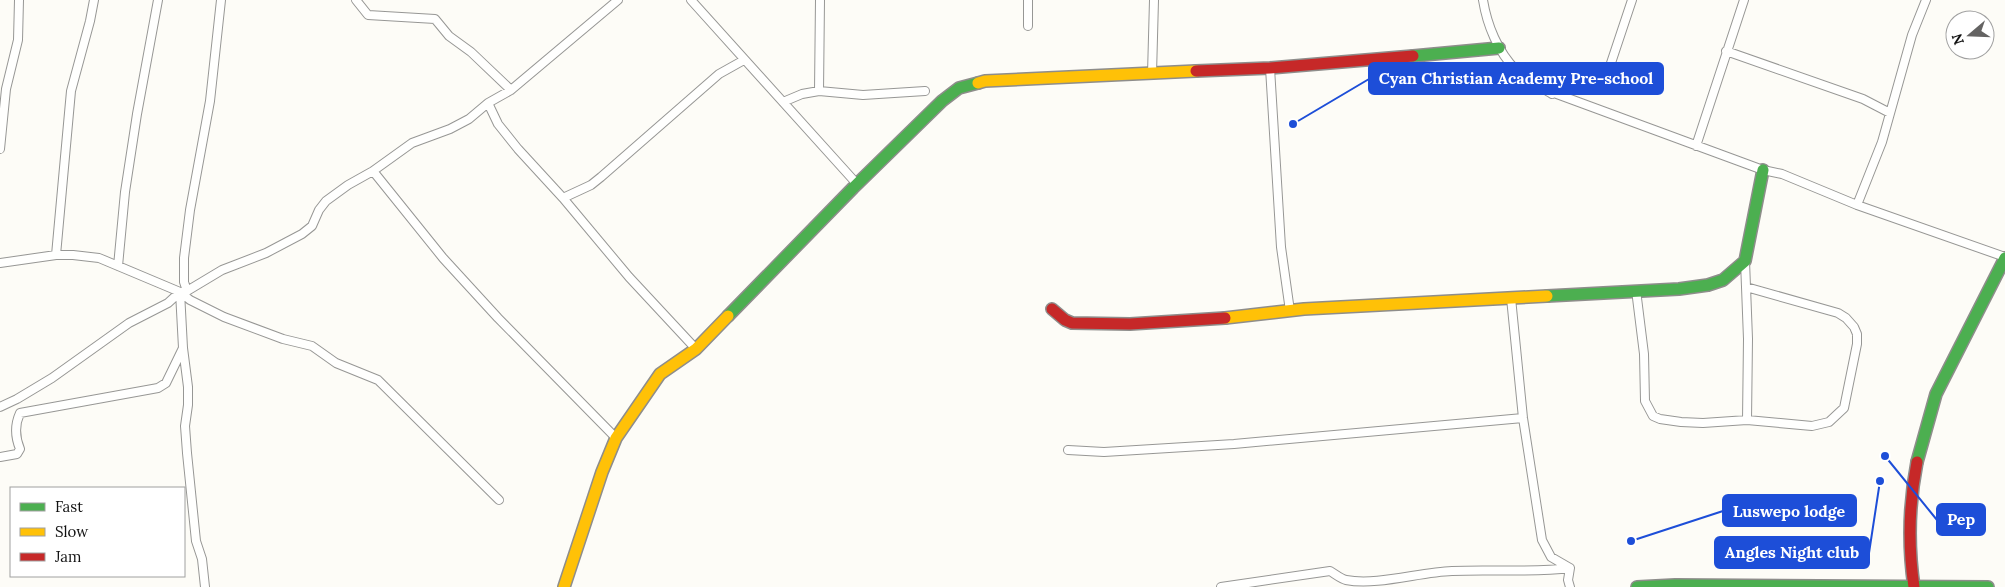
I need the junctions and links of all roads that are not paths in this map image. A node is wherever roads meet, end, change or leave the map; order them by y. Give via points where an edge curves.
1 (19, 0) edge
2 (94, 0) edge
3 (158, 0) edge
4 (221, 0) edge
5 (356, 0) edge
6 (618, 0) edge
7 (691, 0) edge
8 (820, 0) edge
9 (1028, 0) edge
10 (1154, 0) edge
11 (1483, 0) edge
12 (1632, 0) edge
13 (1744, 0) edge
14 (1924, 0) edge
15 (1028, 26) dead end
16 (1499, 48) junction
17 (1726, 51) junction
18 (744, 60) junction
19 (1270, 68) junction
20 (1152, 74) junction
21 (511, 90) junction
22 (819, 91) junction
23 (925, 91) dead end
24 (1552, 94) junction
25 (783, 102) junction
26 (488, 103) junction
27 (1890, 113) junction
28 (1696, 146) junction
29 (0, 149) edge
30 (1763, 170) junction
31 (373, 171) junction
32 (857, 184) junction
33 (563, 198) junction
34 (1858, 205) junction
35 (56, 255) junction
36 (2005, 258) edge
37 (1746, 261) junction
38 (0, 263) edge
39 (118, 266) junction
40 (1746, 287) junction
41 (1636, 290) junction
42 (183, 292) junction
43 (1511, 298) junction
44 (1052, 309) dead end
45 (1290, 311) junction
46 (182, 348) junction
47 (696, 349) junction
48 (0, 407) edge
49 (1523, 418) junction
50 (1747, 420) junction
51 (616, 438) junction
52 (1068, 450) dead end
53 (0, 457) edge
54 (499, 500) dead end
55 (1570, 568) junction
56 (1914, 586) edge
57 (205, 587) edge
58 (564, 587) edge
59 (1221, 587) edge
60 (1570, 587) edge
61 (1637, 587) edge
62 (1988, 587) edge

1 - 29 street via 18,40 6,88
2 - 35 street via 71,91
3 - 39 street via 125,192
4 - 42 street via 210,101 190,210
5 - 21 street via 368,15 435,19 449,36
6 - 21 street
7 - 18 street
8 - 22 street
9 - 15 street
10 - 20 street
11 - 16 street
12 - 24 street via 1601,87 1591,90 1558,79
13 - 17 street
14 - 27 street
16 - 19 main road
16 - 24 street via 1517,70
17 - 27 street via 1862,98
17 - 28 street
18 - 25 street
18 - 33 street via 719,74 601,178
19 - 20 main road
19 - 45 street via 1281,247
20 - 32 main road via 985,81 959,88
21 - 26 street
22 - 23 street via 864,95
22 - 25 street
24 - 28 street via 1586,103
25 - 32 street
26 - 31 street via 450,129 412,143
26 - 33 street via 498,124
27 - 34 street
28 - 30 street
30 - 34 street via 1782,174
30 - 37 main road
31 - 42 street via 326,201 312,226 302,234 266,253 222,270
31 - 51 street via 443,258
32 - 47 main road
33 - 47 street via 629,277
34 - 36 street
35 - 38 street
35 - 39 street via 99,258
36 - 56 main road via 1936,394 1920,446 1912,486 1910,531
37 - 40 street
37 - 41 main road via 1735,273 1711,286
39 - 42 street
40 - 50 street
40 - 50 street via 1846,318 1854,327 1857,344 1844,408 1829,422 1812,426
41 - 43 main road
41 - 50 street via 1644,354 1645,401 1653,416 1703,424
42 - 46 street
42 - 48 street via 129,323 52,378
42 - 54 street via 224,317 312,346 336,363 378,380
43 - 45 main road
43 - 49 street
44 - 45 main road via 1065,320 1080,323 1207,320
46 - 53 street via 166,383 158,388 20,413 16,431 20,449 17,454
46 - 57 street via 188,387 185,426 188,462 196,541
47 - 51 main road via 660,374
49 - 52 street via 1234,444 1104,452
49 - 55 street via 1542,540 1551,557
51 - 58 main road
55 - 59 street via 1450,571 1372,581 1345,580 1330,571
55 - 60 street
56 - 61 main road
56 - 62 main road

